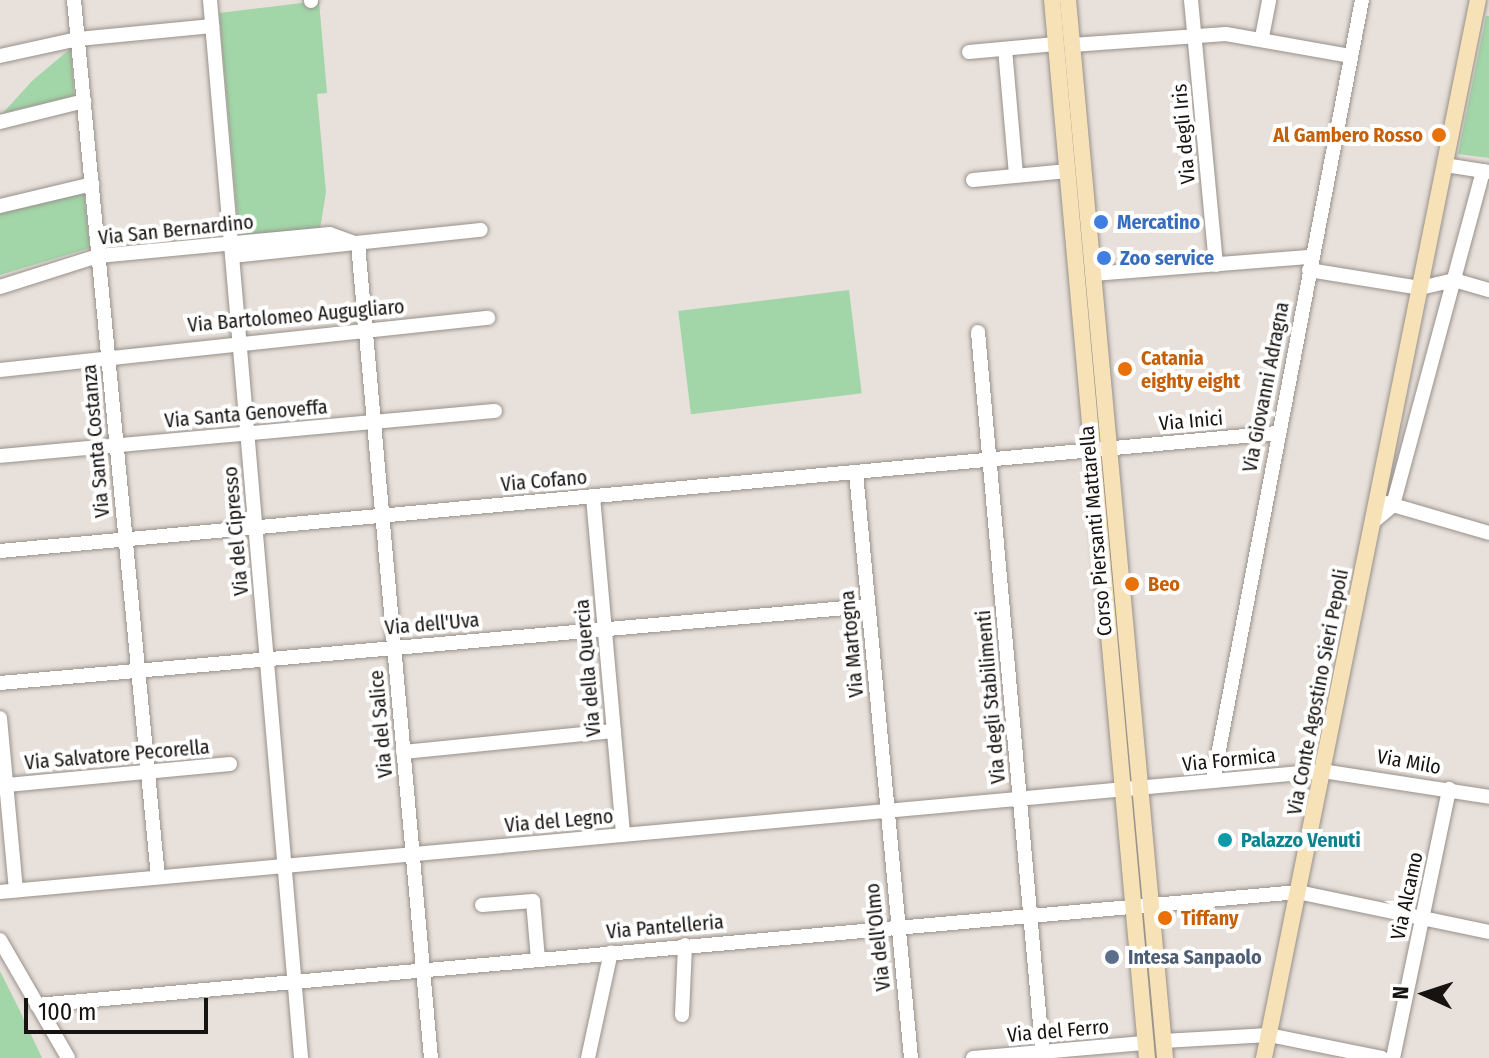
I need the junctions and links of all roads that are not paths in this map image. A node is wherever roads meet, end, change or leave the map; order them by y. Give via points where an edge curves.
1 (74, 0) edge
2 (210, 0) edge
3 (1052, 0) edge
4 (1068, 0) edge
5 (1191, 0) edge
6 (1269, 0) edge
7 (1362, 0) edge
8 (1478, 0) edge
9 (212, 26) junction
10 (1195, 34) junction
11 (1262, 37) junction
12 (78, 39) junction
13 (1064, 44) junction
14 (1005, 49) junction
15 (969, 52) dead end
16 (0, 56) edge
17 (1351, 56) junction
18 (84, 101) junction
19 (0, 122) edge
20 (1445, 165) junction
21 (1068, 171) junction
22 (1486, 171) edge
23 (1016, 176) junction
24 (973, 180) dead end
25 (92, 184) junction
26 (0, 206) edge
27 (481, 230) dead end
28 (358, 244) junction
29 (231, 250) junction
30 (98, 256) junction
31 (1310, 264) junction
32 (1216, 265) junction
33 (1093, 274) junction
34 (1454, 280) junction
35 (0, 287) edge
36 (1420, 288) junction
37 (1489, 290) edge
38 (488, 318) dead end
39 (366, 329) junction
40 (978, 332) dead end
41 (239, 341) junction
42 (108, 353) junction
43 (0, 370) edge
44 (495, 411) dead end
45 (1395, 413) junction
46 (1417, 419) junction
47 (374, 422) junction
48 (1278, 433) junction
49 (247, 434) junction
50 (116, 445) junction
51 (1101, 450) junction
52 (0, 456) edge
53 (989, 460) junction
54 (856, 473) junction
55 (593, 497) junction
56 (1385, 503) junction
57 (382, 516) junction
58 (256, 528) junction
59 (1489, 533) edge
60 (125, 540) junction
61 (0, 551) edge
62 (868, 606) junction
63 (605, 629) junction
64 (394, 648) junction
65 (267, 659) junction
66 (138, 671) junction
67 (0, 683) edge
68 (0, 718) edge
69 (614, 731) junction
70 (403, 752) junction
71 (230, 764) dead end
72 (1322, 771) junction
73 (147, 772) junction
74 (1213, 781) junction
75 (7, 785) junction
76 (1140, 789) junction
77 (1449, 789) junction
78 (1123, 790) junction
79 (1489, 797) edge
80 (1020, 799) junction
81 (887, 811) junction
82 (623, 835) junction
83 (412, 854) junction
84 (285, 866) junction
85 (158, 877) junction
86 (16, 890) junction
87 (0, 892) edge
88 (1298, 892) junction
89 (1142, 903) junction
90 (482, 905) dead end
91 (1030, 914) junction
92 (1423, 918) junction
93 (897, 926) junction
94 (1489, 932) edge
95 (0, 940) edge
96 (685, 945) junction
97 (611, 952) junction
98 (538, 959) junction
99 (423, 969) junction
100 (294, 981) junction
101 (37, 1005) junction
102 (682, 1015) dead end
103 (1269, 1035) junction
104 (1155, 1050) edge
105 (1043, 1055) edge
106 (67, 1057) edge
107 (301, 1058) edge
108 (431, 1058) edge
109 (588, 1058) edge
110 (911, 1058) edge
111 (973, 1058) edge
112 (1264, 1058) edge
113 (1382, 1058) edge
114 (1393, 1058) edge

1 - 12 street, Via Santa Costanza
2 - 9 street, Via del Cipresso
3 - 13 main road, Corso Piersanti Mattarella
4 - 13 main road, Corso Piersanti Mattarella
5 - 10 street, Via degli Iris
6 - 11 street
7 - 17 street, Via Giovanni Adragna
8 - 20 main road, Via Conte Agostino Sieri Pepoli
9 - 12 street
9 - 29 street, Via del Cipresso
10 - 11 street
10 - 13 street
10 - 32 street, Via degli Iris
11 - 17 street
12 - 16 street
12 - 18 street, Via Santa Costanza
13 - 14 street
13 - 21 main road, Corso Piersanti Mattarella
13 - 33 main road, Corso Piersanti Mattarella
14 - 15 street
14 - 23 street
17 - 31 street, Via Giovanni Adragna
18 - 19 street
18 - 25 street, Via Santa Costanza
20 - 22 street
20 - 36 main road, Via Conte Agostino Sieri Pepoli
21 - 23 street
21 - 51 main road, Corso Piersanti Mattarella
22 - 34 street, Via Conte Agostino Sieri Pepoli
23 - 24 street
25 - 26 street
25 - 30 street, Via Santa Costanza
27 - 28 street, Via San Bernardino
28 - 29 street, Via San Bernardino via 330,234
28 - 39 street, Via del Salice
29 - 30 street, Via San Bernardino
29 - 41 street, Via del Cipresso
30 - 35 street, Via San Bernardino
30 - 42 street, Via Santa Costanza
31 - 32 street
31 - 36 street
31 - 48 street, Via Giovanni Adragna
32 - 33 street
33 - 51 main road, Corso Piersanti Mattarella
34 - 36 street
34 - 37 street
34 - 46 street, Via Conte Agostino Sieri Pepoli
36 - 45 main road, Via Conte Agostino Sieri Pepoli
38 - 39 street, Via Bartolomeo Augugliaro
39 - 41 street, Via Bartolomeo Augugliaro
39 - 47 street, Via del Salice
40 - 53 street, Via degli Stabilimenti
41 - 42 street, Via Bartolomeo Augugliaro
41 - 49 street, Via del Cipresso
42 - 43 street, Via Bartolomeo Augugliaro
42 - 50 street, Via Santa Costanza
44 - 47 street, Via Santa Genoveffa
45 - 46 street
45 - 56 main road, Via Conte Agostino Sieri Pepoli
46 - 56 street, Via Conte Agostino Sieri Pepoli
47 - 49 street, Via Santa Genoveffa
47 - 57 street, Via del Salice
48 - 51 street, Via Inici
48 - 74 street, Via Giovanni Adragna
49 - 50 street, Via Santa Genoveffa
49 - 58 street, Via del Cipresso
50 - 52 street, Via Santa Genoveffa
50 - 60 street, Via Santa Costanza
51 - 53 street, Via Cofano
51 - 76 main road, Corso Piersanti Mattarella
51 - 78 main road, Corso Piersanti Mattarella
53 - 54 street, Via Cofano
53 - 80 street, Via degli Stabilimenti
54 - 55 street, Via Cofano
54 - 62 street, Via Martogna
55 - 57 street, Via Cofano
55 - 63 street, Via della Quercia
56 - 59 street
56 - 72 main road, Via Conte Agostino Sieri Pepoli via 1373,522
57 - 58 street, Via Cofano
57 - 64 street, Via del Salice
58 - 60 street, Via Cofano
58 - 65 street, Via del Cipresso
60 - 61 street, Via Cofano
60 - 66 street, Via Santa Costanza
62 - 63 street, Via dell'Uva
62 - 81 street, Via Martogna
63 - 64 street, Via dell'Uva
63 - 69 street, Via della Quercia
64 - 65 street, Via dell'Uva
64 - 70 street, Via del Salice
65 - 66 street, Via dell'Uva
65 - 84 street, Via del Cipresso
66 - 67 street, Via dell'Uva
66 - 73 street, Via Santa Costanza
68 - 75 street
69 - 70 street
69 - 82 street, Via della Quercia
70 - 83 street, Via del Salice
71 - 73 street, Via Salvatore Pecorella
72 - 74 street, Via Formica
72 - 77 street, Via Milo
72 - 88 main road, Via Conte Agostino Sieri Pepoli
73 - 75 street, Via Salvatore Pecorella
73 - 85 street, Via Santa Costanza
74 - 76 street, Via Formica
75 - 86 street
76 - 78 street, Via Formica
76 - 89 main road, Corso Piersanti Mattarella
77 - 79 street, Via Milo
77 - 92 street, Via Alcamo
78 - 80 street, Via del Legno
78 - 89 main road, Corso Piersanti Mattarella
80 - 81 street, Via del Legno
80 - 91 street, Via degli Stabilimenti
81 - 82 street, Via del Legno
81 - 93 street, Via dell'Olmo
82 - 83 street, Via del Legno
83 - 84 street, Via del Legno
83 - 99 street, Via del Salice
84 - 85 street, Via del Legno
84 - 100 street, Via del Cipresso
85 - 86 street, Via del Legno
86 - 87 street, Via del Legno
88 - 89 street, Via Pantelleria
88 - 92 street, Via Pantelleria
88 - 103 main road, Via Conte Agostino Sieri Pepoli
89 - 91 street, Via Pantelleria
89 - 104 main road, Corso Piersanti Mattarella
90 - 98 street via 533,901
91 - 93 street, Via Pantelleria
91 - 105 street, Via degli Stabilimenti
92 - 94 street, Via Pantelleria
92 - 114 street, Via Alcamo
93 - 96 street, Via Pantelleria
93 - 110 street, Via dell'Olmo
95 - 101 street
96 - 97 street, Via Pantelleria
96 - 102 street
97 - 98 street, Via Pantelleria
97 - 109 street
98 - 99 street, Via Pantelleria
99 - 100 street, Via Pantelleria
99 - 108 street, Via del Salice
100 - 101 street, Via Pantelleria
100 - 107 street, Via del Cipresso
101 - 106 street
103 - 104 street, Via del Ferro
103 - 112 main road, Via Conte Agostino Sieri Pepoli
103 - 113 street, Via del Ferro
104 - 105 street, Via del Ferro
105 - 111 street, Via del Ferro

